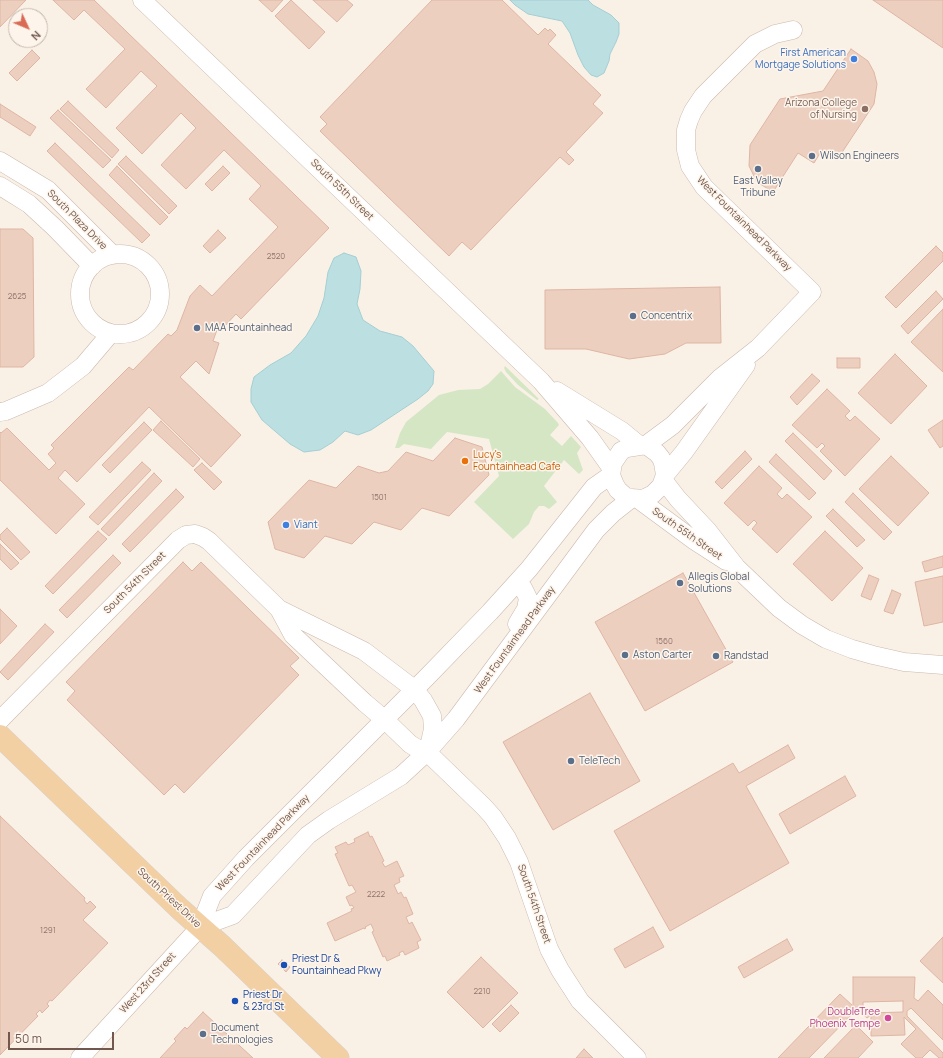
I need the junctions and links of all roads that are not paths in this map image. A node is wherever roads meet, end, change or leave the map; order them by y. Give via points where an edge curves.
1 (142, 0) edge
2 (793, 30) dead end
3 (0, 161) edge
4 (0, 186) edge
5 (113, 255) junction
6 (92, 266) junction
7 (111, 334) junction
8 (758, 348) junction
9 (541, 381) junction
10 (0, 412) edge
11 (642, 445) junction
12 (612, 472) junction
13 (664, 478) junction
14 (635, 499) junction
15 (737, 568) junction
16 (518, 582) junction
17 (279, 609) junction
18 (508, 652) junction
19 (943, 665) edge
20 (414, 689) junction
21 (384, 719) junction
22 (0, 720) edge
23 (0, 736) edge
24 (427, 752) junction
25 (200, 927) junction
26 (80, 1058) edge
27 (338, 1058) edge
28 (637, 1058) edge

1 - 9 street, South 55th Street
2 - 8 street, West Fountainhead Parkway via 768,37 750,49 698,102 686,130 685,139 690,166 698,180 812,292
3 - 5 street, South Plaza Drive via 48,190
4 - 6 street, South Plaza Drive via 29,204
5 - 6 street, South Plaza Drive
5 - 7 street, South Plaza Drive via 126,255 138,259 148,267 158,282 160,295 155,314 149,322 127,333
6 - 7 street, South Plaza Drive via 81,284 82,306 93,324
7 - 10 street via 83,366 48,392
8 - 11 street, West Fountainhead Parkway via 720,378 673,425
8 - 13 street, West Fountainhead Parkway
9 - 11 street, South 55th Street
9 - 12 street, South 55th Street via 590,438
11 - 12 street via 621,452 613,463
11 - 13 street via 661,458
12 - 14 street via 612,480 618,490
12 - 16 street, West Fountainhead Parkway via 594,487
13 - 14 street via 661,486 653,494 643,499
13 - 15 street, South 55th Street via 678,499 708,531
14 - 15 street, South 55th Street
14 - 18 street, West Fountainhead Parkway via 613,512 596,530
15 - 19 street, South 55th Street via 790,617 826,639 873,656
16 - 18 street via 528,598 528,604
16 - 20 street, West Fountainhead Parkway
17 - 20 street, South 54th Street via 364,651
17 - 21 street, South 54th Street via 293,635
17 - 22 street, South 54th Street via 209,541 195,534 186,534
18 - 24 street, West Fountainhead Parkway via 450,728
20 - 21 street, West Fountainhead Parkway
20 - 24 street, South 54th Street via 427,705 433,722
21 - 24 street, South 54th Street via 410,744
21 - 25 street, West Fountainhead Parkway via 235,870 212,896
23 - 25 main road, South Priest Drive
24 - 25 street, West Fountainhead Parkway via 401,776 308,835 233,915
24 - 28 street, South 54th Street via 484,807 500,827 519,862 547,942 560,970 580,1001
25 - 26 street, West 23rd Street
25 - 27 main road, South Priest Drive

